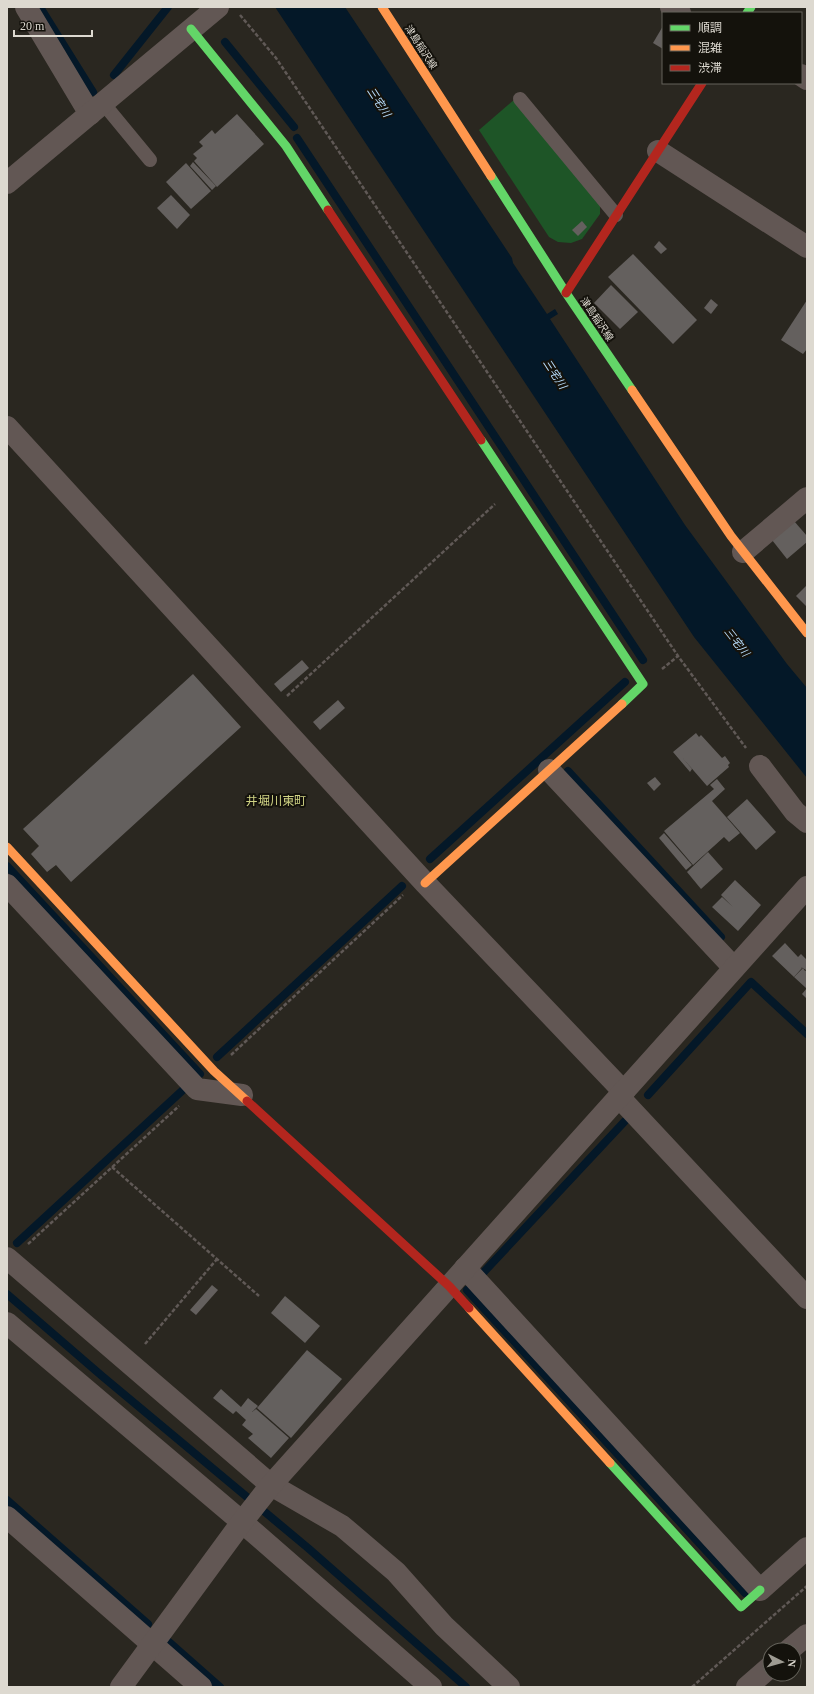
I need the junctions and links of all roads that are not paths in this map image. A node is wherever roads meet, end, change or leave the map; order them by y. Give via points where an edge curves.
1 (26, 7) edge
2 (382, 7) edge
3 (228, 10) edge
4 (191, 29) junction
5 (701, 84) edge
6 (520, 99) dead end
7 (96, 108) junction
8 (658, 151) junction
9 (150, 160) dead end
10 (7, 183) edge
11 (616, 215) junction
12 (807, 247) edge
13 (566, 292) junction
14 (7, 427) edge
15 (807, 498) edge
16 (744, 552) junction
17 (807, 633) edge
18 (760, 766) road end
19 (549, 770) junction
20 (807, 822) edge
21 (7, 847) edge
22 (423, 881) junction
23 (7, 885) edge
24 (807, 887) edge
25 (734, 968) junction
26 (621, 1094) junction
27 (242, 1095) junction
28 (8, 1260) edge
29 (465, 1268) junction
30 (449, 1286) junction
31 (807, 1298) edge
32 (7, 1323) edge
33 (268, 1489) junction
34 (7, 1517) edge
35 (245, 1518) junction
36 (807, 1548) edge
37 (760, 1590) junction
38 (807, 1635) edge
39 (799, 1642) edge
40 (152, 1645) junction
41 (762, 1674) edge
42 (121, 1687) edge
43 (201, 1687) edge
44 (431, 1687) edge
45 (509, 1687) edge
46 (747, 1687) edge

1 - 7 street
2 - 13 street, 津島稲沢線
3 - 4 street
4 - 7 street
4 - 19 street via 286,146 643,684
5 - 8 street
6 - 11 lane
7 - 9 lane
7 - 10 street
8 - 11 street
8 - 12 street
11 - 13 street
13 - 16 street, 津島稲沢線
14 - 22 street
15 - 16 street
16 - 17 street, 津島稲沢線
18 - 20 street via 795,812
19 - 22 street
19 - 25 street
21 - 27 street via 214,1071
22 - 26 street
23 - 27 street via 197,1089
24 - 25 street
25 - 26 street
26 - 29 street
26 - 31 street
27 - 30 street
28 - 33 street via 129,1363
29 - 30 street
29 - 37 street
30 - 33 street
30 - 37 street via 741,1607
32 - 35 street
33 - 35 street
33 - 45 street via 342,1526 396,1572 444,1626
34 - 40 street
35 - 40 street
35 - 44 street
36 - 37 street
38 - 39 street
40 - 42 street
40 - 43 street
41 - 46 street

